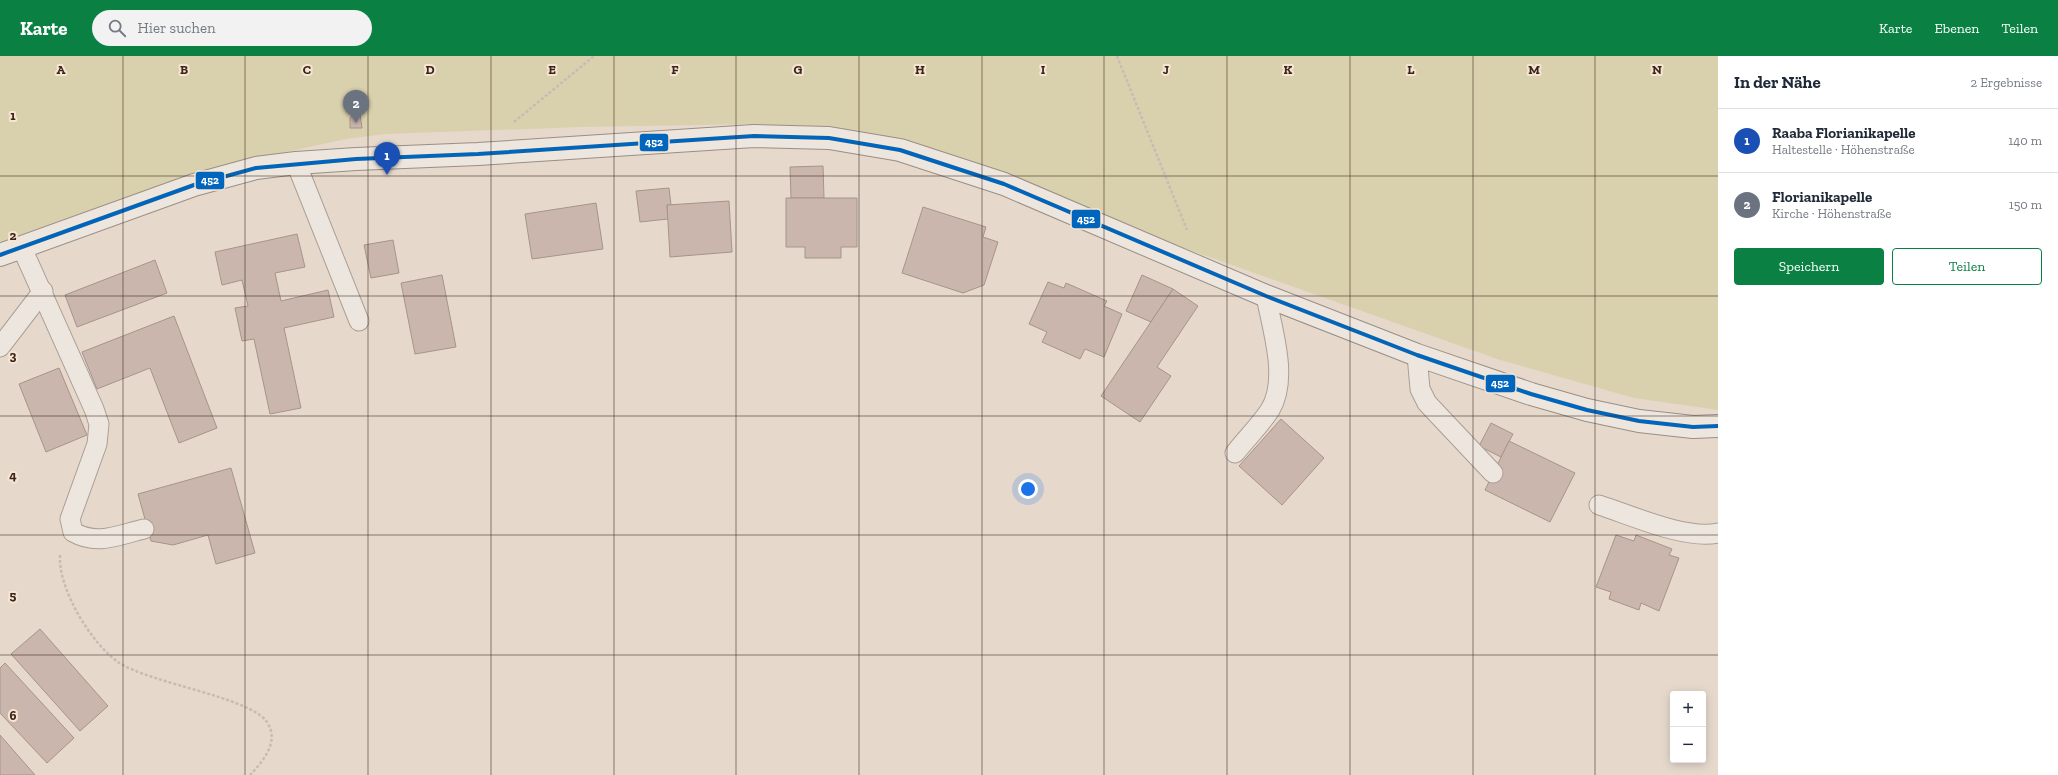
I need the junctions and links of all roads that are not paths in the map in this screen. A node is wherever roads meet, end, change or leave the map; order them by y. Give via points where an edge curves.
1 (296, 163) junction
2 (22, 248) junction
3 (0, 255) edge
4 (43, 291) junction
5 (1266, 296) junction
6 (359, 321) dead end
7 (0, 347) edge
8 (1417, 355) junction
9 (1718, 426) edge
10 (1235, 453) dead end
11 (1493, 473) dead end
12 (1599, 504) dead end
13 (144, 529) dead end
14 (1718, 533) edge

1 - 2 street via 256,168 194,185
1 - 5 street via 754,136 829,138 900,150 998,182
1 - 6 lane
2 - 3 street
2 - 4 lane
4 - 7 lane
4 - 13 lane via 99,424 97,444 70,519 73,532 84,538 100,540
5 - 8 street
5 - 10 lane via 1280,370 1278,391 1270,410
8 - 9 street via 1587,410 1639,421 1693,427
8 - 11 lane via 1420,389 1427,403
12 - 14 lane via 1684,533

